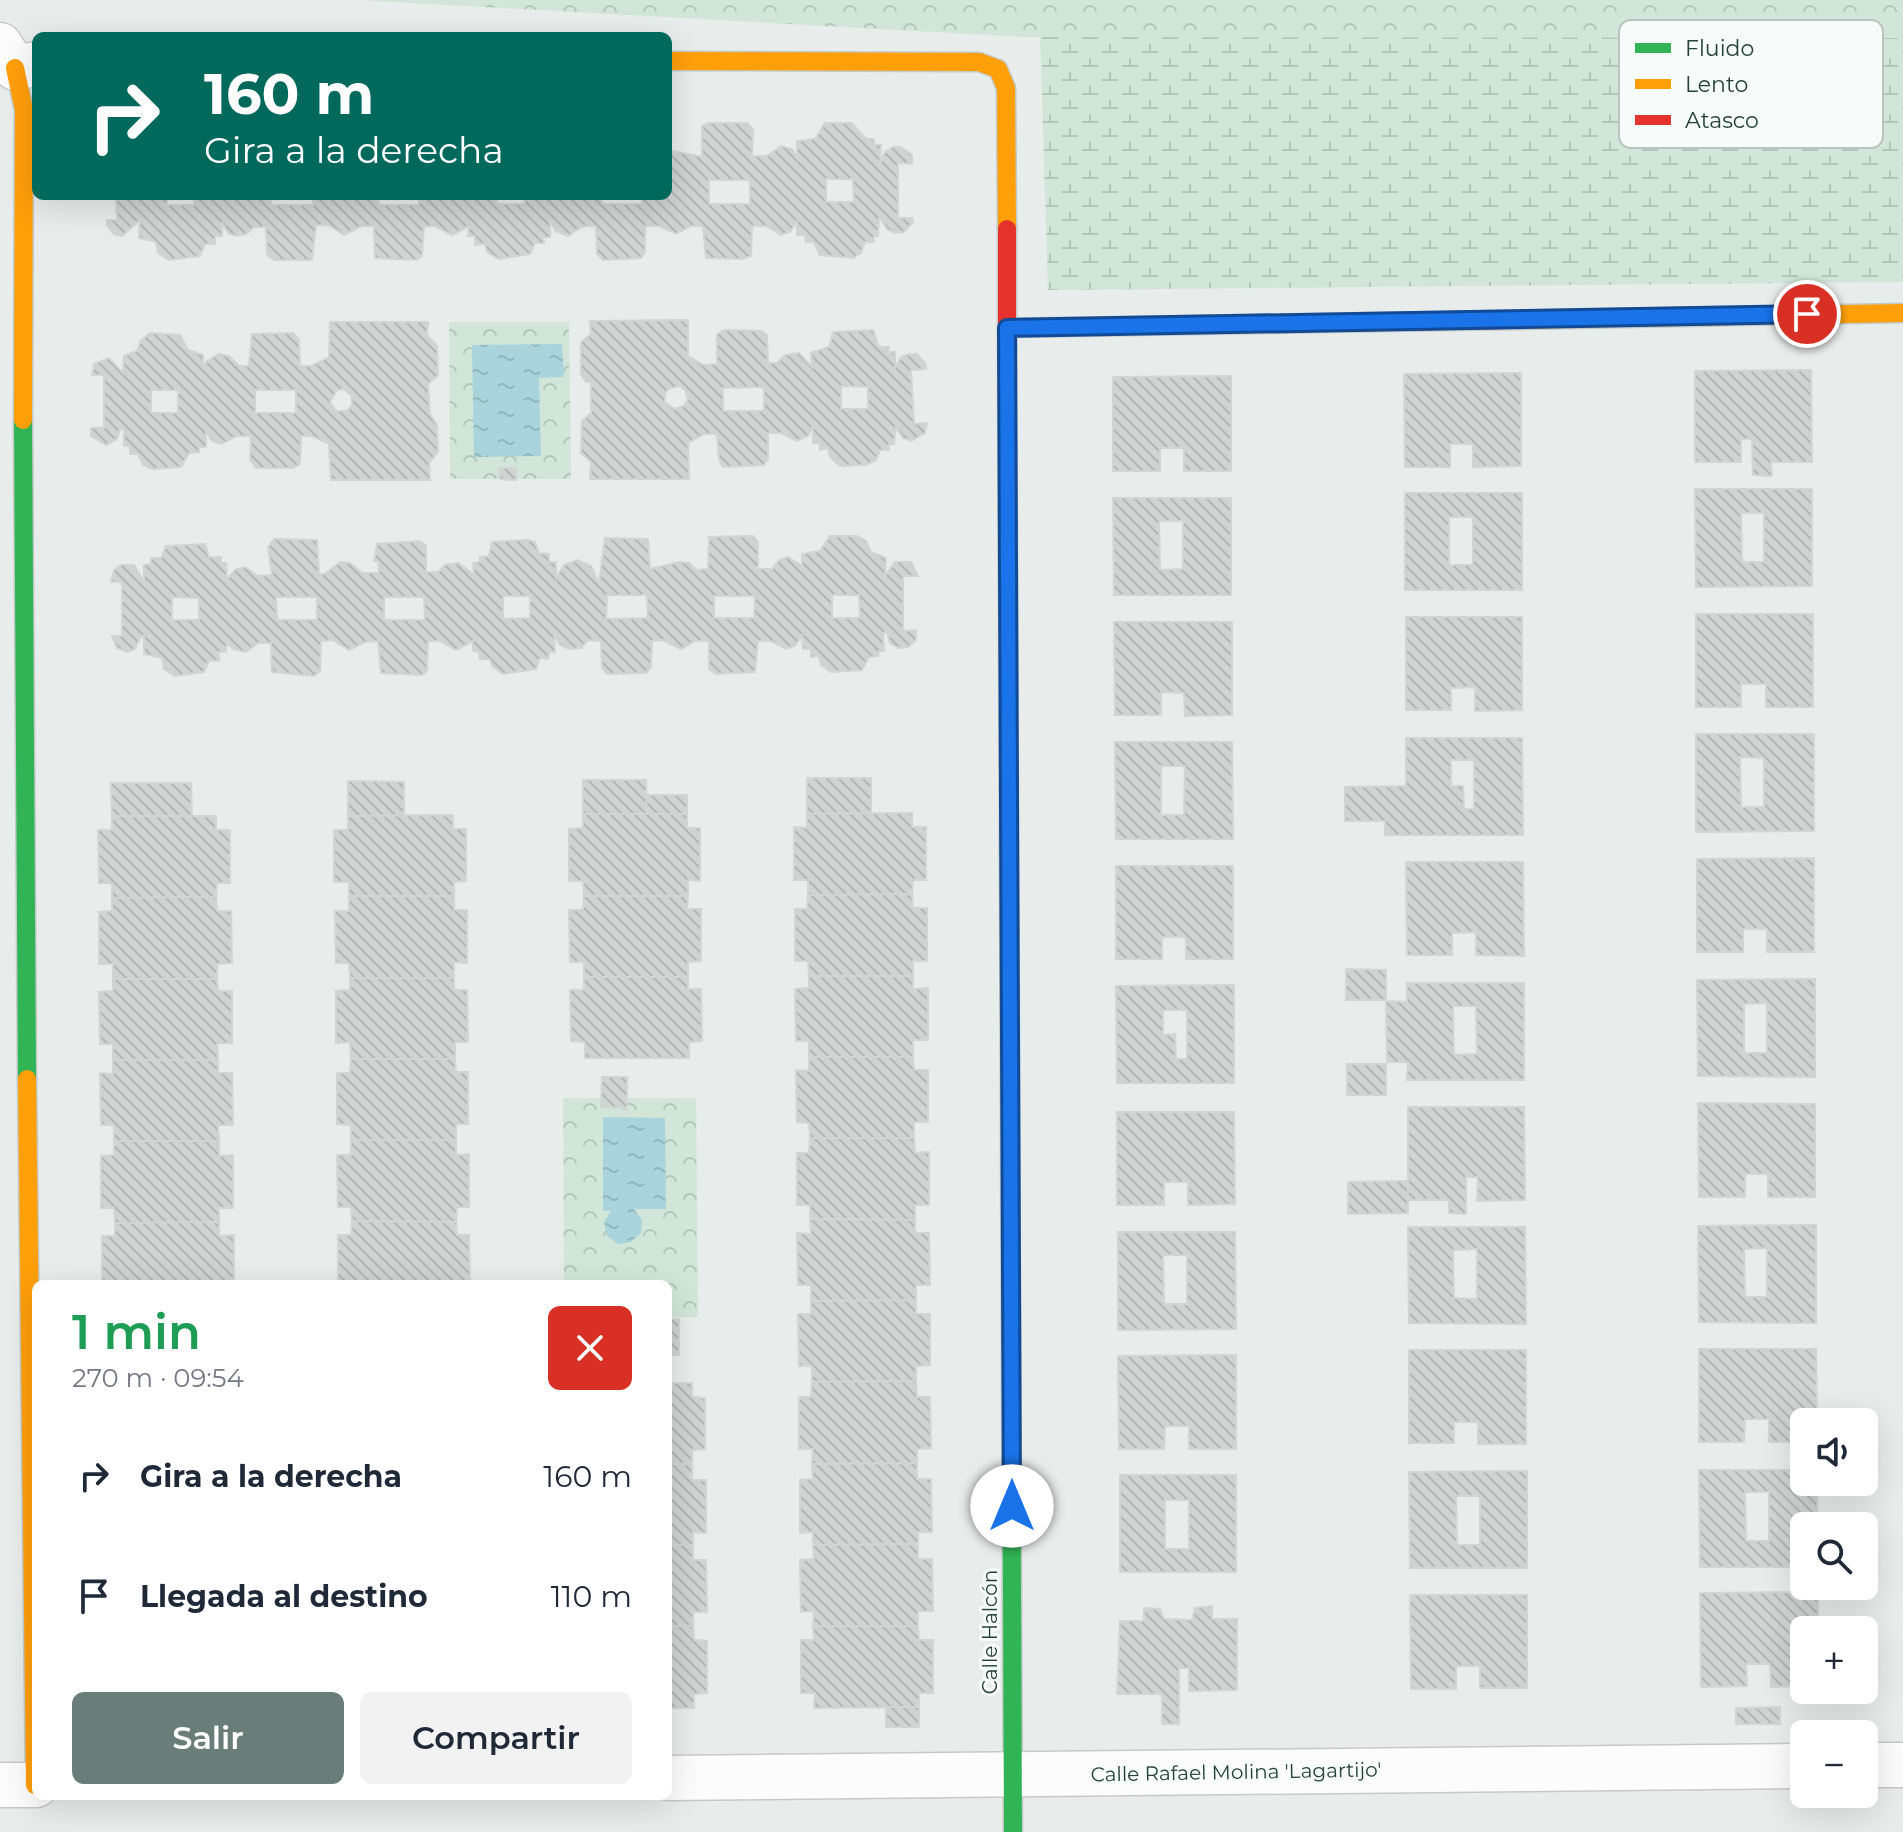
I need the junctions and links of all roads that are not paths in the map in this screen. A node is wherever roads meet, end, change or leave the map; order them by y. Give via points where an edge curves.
1 (17, 59) edge
2 (672, 61) edge
3 (1903, 313) edge
4 (1007, 328) junction
5 (32, 1456) edge
6 (1878, 1765) edge
7 (1903, 1765) edge
8 (1790, 1766) edge
9 (1013, 1774) junction
10 (672, 1778) edge
11 (0, 1785) edge
12 (32, 1785) edge
13 (1013, 1832) edge

1 - 5 street via 24,110 23,716
2 - 4 street, Calle Halcón via 979,62 998,69 1006,88
3 - 4 street
4 - 9 street, Calle Halcón
6 - 7 street
8 - 9 street, Calle Rafael Molina 'Lagartijo'
9 - 10 street, Calle Rafael Molina 'Lagartijo'
9 - 13 street, Calle Halcón
11 - 12 street

